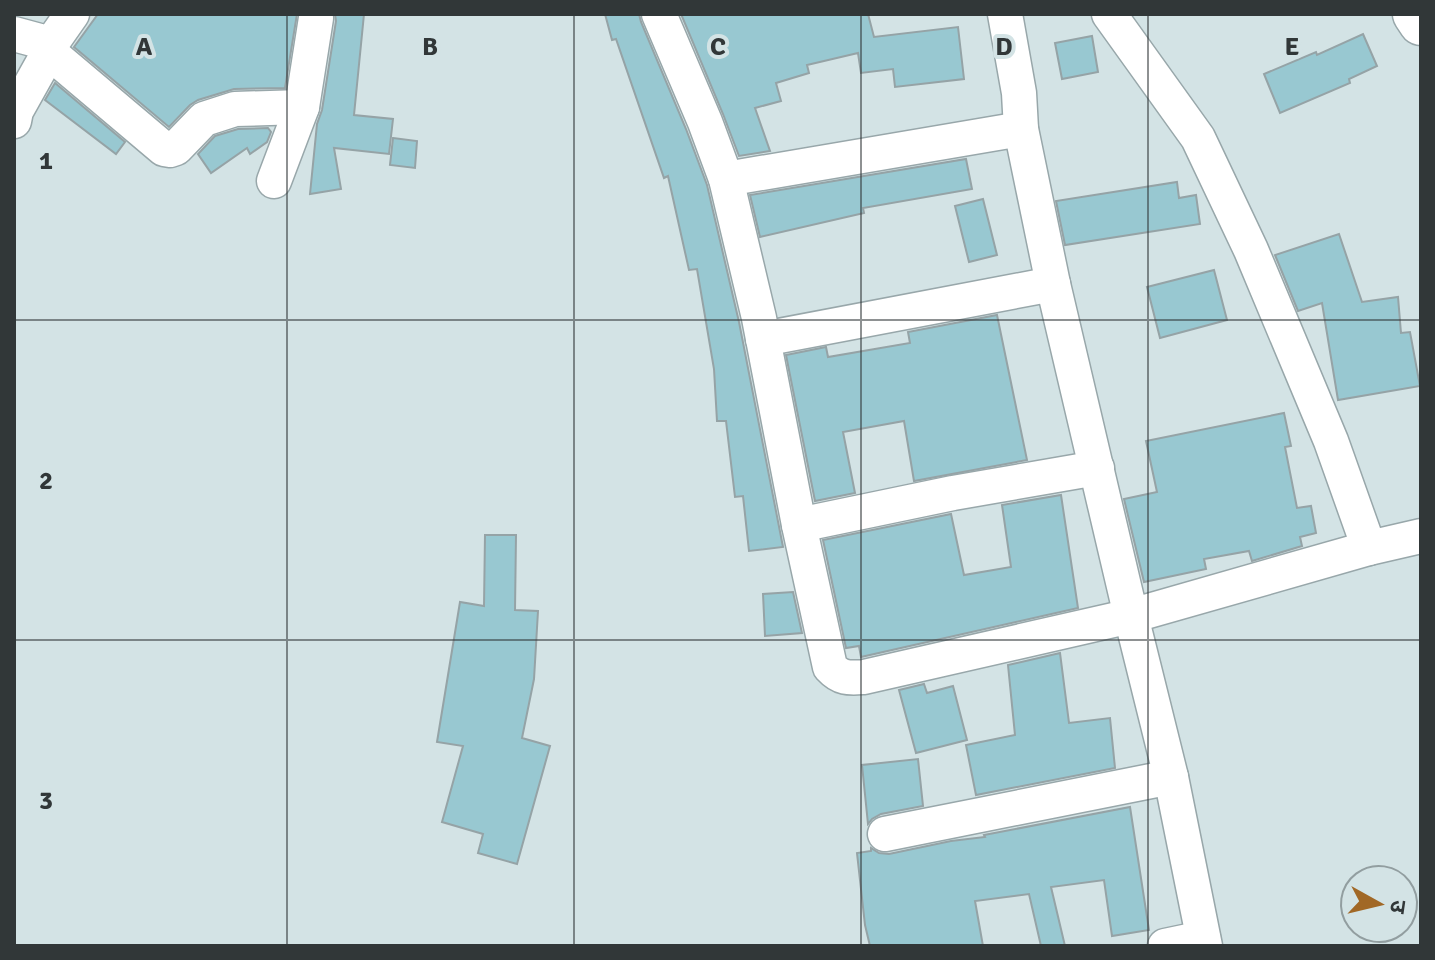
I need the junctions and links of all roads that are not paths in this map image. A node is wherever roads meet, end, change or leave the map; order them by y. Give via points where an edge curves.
1 (72, 14) edge
2 (659, 14) edge
3 (1005, 14) edge
4 (1109, 14) edge
5 (1415, 14) edge
6 (307, 15) edge
7 (1421, 23) edge
8 (14, 34) edge
9 (50, 48) junction
10 (302, 107) junction
11 (14, 121) edge
12 (1021, 129) junction
13 (726, 179) junction
14 (274, 181) dead end
15 (1053, 284) junction
16 (763, 339) junction
17 (1097, 468) junction
18 (799, 525) junction
19 (1421, 536) edge
20 (1369, 548) junction
21 (1131, 616) junction
22 (1171, 777) junction
23 (885, 834) dead end
24 (1204, 942) edge
25 (1165, 946) edge

1 - 9 street
2 - 13 street
3 - 12 street
4 - 20 street via 1198,138 1319,412
5 - 7 street
6 - 10 street
8 - 9 street
9 - 10 street via 164,149 176,148 204,119 235,109
9 - 11 street
10 - 14 street
12 - 13 street
12 - 15 street
13 - 16 street
15 - 16 street
15 - 17 street
16 - 18 street
17 - 18 street
17 - 21 street
18 - 21 street via 830,667 844,678
19 - 20 street
20 - 21 street
21 - 22 street
22 - 23 street
22 - 24 street
24 - 25 street

